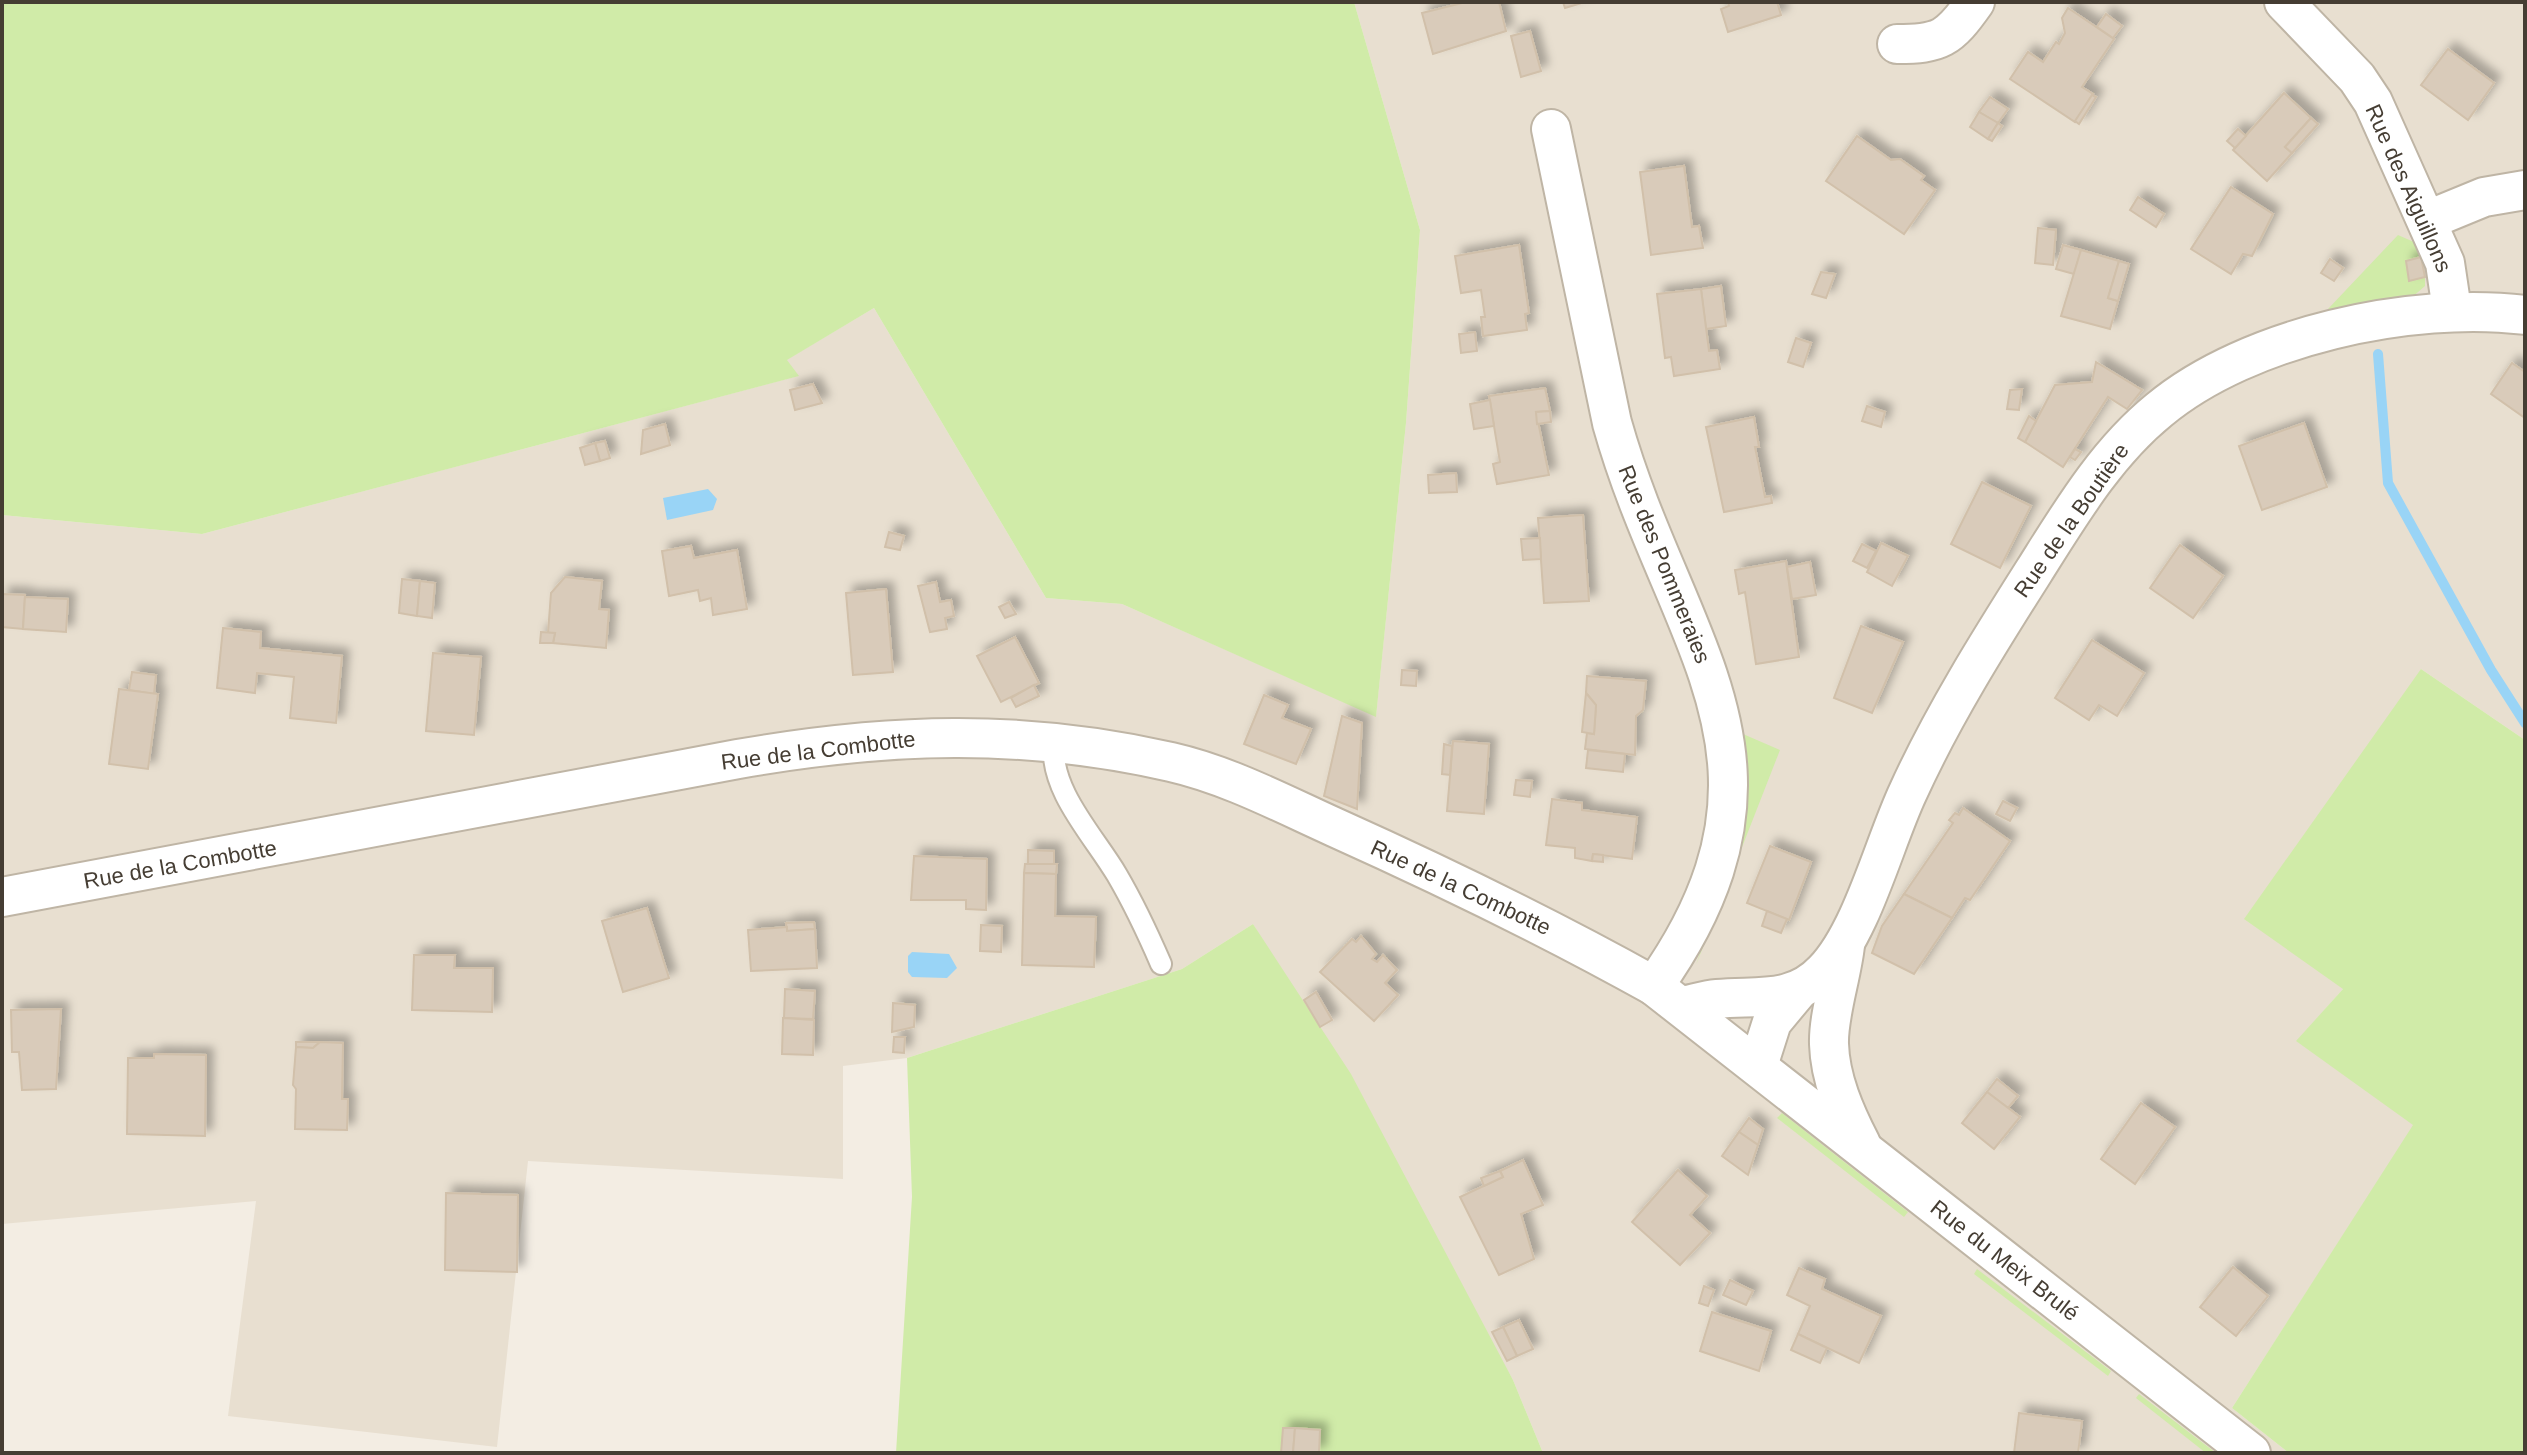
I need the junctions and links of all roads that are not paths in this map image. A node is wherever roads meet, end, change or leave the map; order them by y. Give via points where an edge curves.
1 (1975, 2) edge
2 (2284, 2) edge
3 (1897, 44) dead end
4 (1551, 129) dead end
5 (2525, 190) edge
6 (2428, 220) junction
7 (2452, 310) junction
8 (2525, 315) edge
9 (1054, 743) junction
10 (2, 897) edge
11 (1846, 942) junction
12 (1161, 964) dead end
13 (1797, 992) junction
14 (1668, 996) junction
15 (1829, 1041) junction
16 (1764, 1071) junction
17 (1865, 1151) junction
18 (2251, 1453) edge

1 - 3 street via 1960,24 1933,44
2 - 6 street, Rue des Aiguillons via 2357,78 2373,102
4 - 14 street, Rue des Pommeraies via 1612,423 1626,471 1706,664 1725,729 1727,831
5 - 6 street via 2484,197
6 - 7 street, Rue des Aiguillons via 2449,279
7 - 8 street, Rue de la Boutière
7 - 11 street, Rue de la Boutière via 2374,321 2276,348 2184,391 2134,432 2059,531 1969,678 1909,790
9 - 10 street, Rue de la Combotte via 909,737 765,754
9 - 12 lane via 1052,760 1059,780 1118,876
9 - 14 street, Rue de la Combotte via 1173,763 1220,777 1544,926
11 - 13 street, Rue de la Boutière via 1824,972
11 - 15 street, Rue de la Boutière
13 - 14 street, Rue de la Boutière via 1767,999
13 - 16 street, Rue de la Boutière via 1772,1022
14 - 16 street, Rue de la Combotte
15 - 16 street via 1812,1056
15 - 17 street, Rue de la Boutière via 1834,1079
16 - 17 street, Rue du Meix Brulé
17 - 18 street, Rue du Meix Brulé

